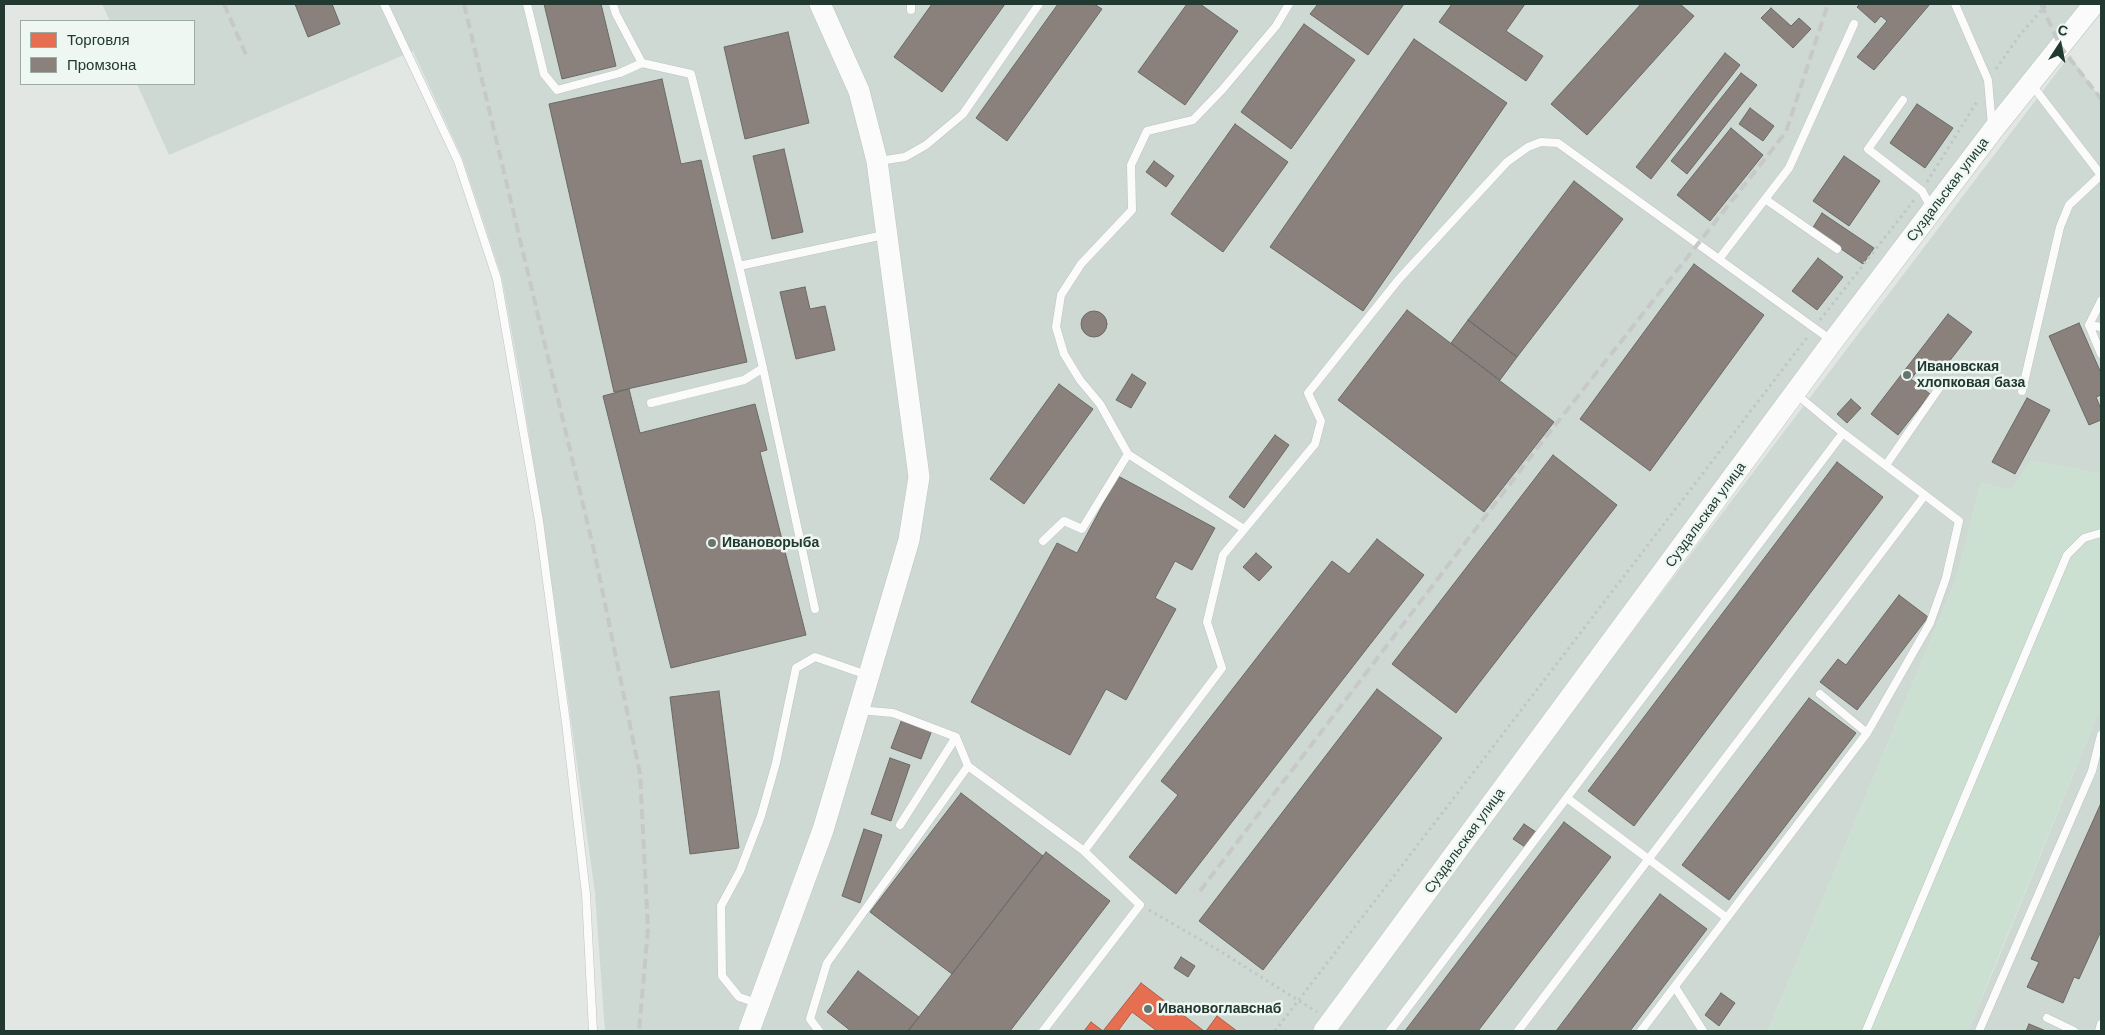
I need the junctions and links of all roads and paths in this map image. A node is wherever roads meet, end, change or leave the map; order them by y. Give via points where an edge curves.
1 (384, 4) edge
2 (527, 4) edge
3 (613, 4) edge
4 (820, 4) edge
5 (1038, 4) edge
6 (1289, 4) edge
7 (1955, 4) edge
8 (2094, 4) edge
9 (1854, 24) dead end
10 (642, 63) junction
11 (2031, 84) junction
12 (1903, 100) dead end
13 (1993, 130) junction
14 (877, 161) junction
15 (2101, 175) edge
16 (1922, 191) junction
17 (1765, 199) junction
18 (1932, 210) junction
19 (886, 235) junction
20 (1836, 249) dead end
21 (1719, 259) junction
22 (739, 266) junction
23 (2101, 301) edge
24 (2090, 325) junction
25 (2101, 327) edge
26 (1814, 328) junction
27 (1833, 341) junction
28 (2101, 354) edge
29 (763, 368) junction
30 (1944, 381) dead end
31 (2022, 391) dead end
32 (1796, 394) junction
33 (651, 403) dead end
34 (1843, 434) junction
35 (1128, 454) junction
36 (1886, 465) junction
37 (1925, 495) junction
38 (1244, 529) junction
39 (2101, 534) edge
40 (1043, 541) dead end
41 (815, 610) dead end
42 (868, 676) junction
43 (1820, 694) dead end
44 (858, 710) junction
45 (1867, 733) junction
46 (2101, 736) edge
47 (956, 737) junction
48 (968, 766) junction
49 (2092, 770) junction
50 (2101, 775) edge
51 (1567, 798) junction
52 (900, 825) dead end
53 (1084, 851) junction
54 (1649, 859) junction
55 (1140, 905) junction
56 (1727, 918) junction
57 (1675, 987) junction
58 (1299, 1001) junction
59 (760, 1004) junction
60 (2047, 1018) dead end
61 (2101, 1024) edge
62 (1328, 1026) edge
63 (593, 1031) edge
64 (749, 1031) edge
65 (819, 1031) edge
66 (1042, 1031) edge
67 (1275, 1031) edge
68 (1390, 1031) edge
69 (1518, 1031) edge
70 (1641, 1031) edge
71 (1703, 1031) edge
72 (1866, 1031) edge
73 (1979, 1031) edge
74 (2074, 1031) edge
75 (2098, 1031) edge

1 - 63 lane via 458,161 497,279 539,521 566,724 586,894
2 - 10 lane via 544,74 557,90 620,73
3 - 10 lane
4 - 14 main road via 859,91
5 - 14 lane via 963,114 926,145 905,157
6 - 35 lane via 1270,33 1193,120 1147,131 1132,165 1132,210 1081,264 1061,295 1056,327 1064,354 1100,404
7 - 13 lane via 1988,80
8 - 11 main road, Суздальская улица
9 - 17 lane via 1789,168
10 - 22 lane via 690,74
11 - 13 main road, Суздальская улица
11 - 15 lane
12 - 16 lane via 1868,150
13 - 18 main road, Суздальская улица
14 - 19 main road
15 - 31 lane via 2069,204 2060,226
16 - 18 lane
16 - 26 path
17 - 20 lane
17 - 21 lane
18 - 27 main road, Суздальская улица
19 - 22 lane
19 - 42 main road via 919,477 909,540
21 - 26 lane
21 - 38 lane via 1558,143 1541,142 1528,147 1507,162 1399,279 1308,393 1321,420 1315,444
22 - 29 lane
23 - 24 lane
24 - 25 lane
24 - 28 lane
26 - 27 lane
26 - 58 path
27 - 32 main road, Суздальская улица
29 - 33 lane via 744,380
29 - 41 lane
30 - 36 lane
32 - 34 lane
32 - 62 main road, Суздальская улица
34 - 36 lane
34 - 51 lane
35 - 38 lane
35 - 40 lane via 1082,528 1064,521
36 - 37 lane
37 - 45 lane via 1959,521 1946,578 1930,623
37 - 54 lane
38 - 53 lane via 1223,555 1207,622 1222,668
39 - 72 lane via 2084,538 2067,555
42 - 44 main road
42 - 59 lane via 815,657 796,668 776,763 760,816 740,871 721,906 722,976 739,997
43 - 45 lane
44 - 47 lane via 893,713
44 - 59 main road via 823,830
45 - 56 lane
46 - 49 lane
47 - 48 lane
47 - 52 lane
48 - 53 lane
48 - 65 lane via 827,962 810,1019
49 - 50 lane
49 - 73 lane
51 - 54 lane
51 - 68 lane
53 - 55 lane
54 - 56 lane
54 - 69 lane
55 - 58 path
55 - 66 lane
56 - 57 lane
57 - 70 lane
57 - 71 lane
58 - 62 path
58 - 67 path
59 - 64 main road
60 - 74 lane
61 - 75 lane

